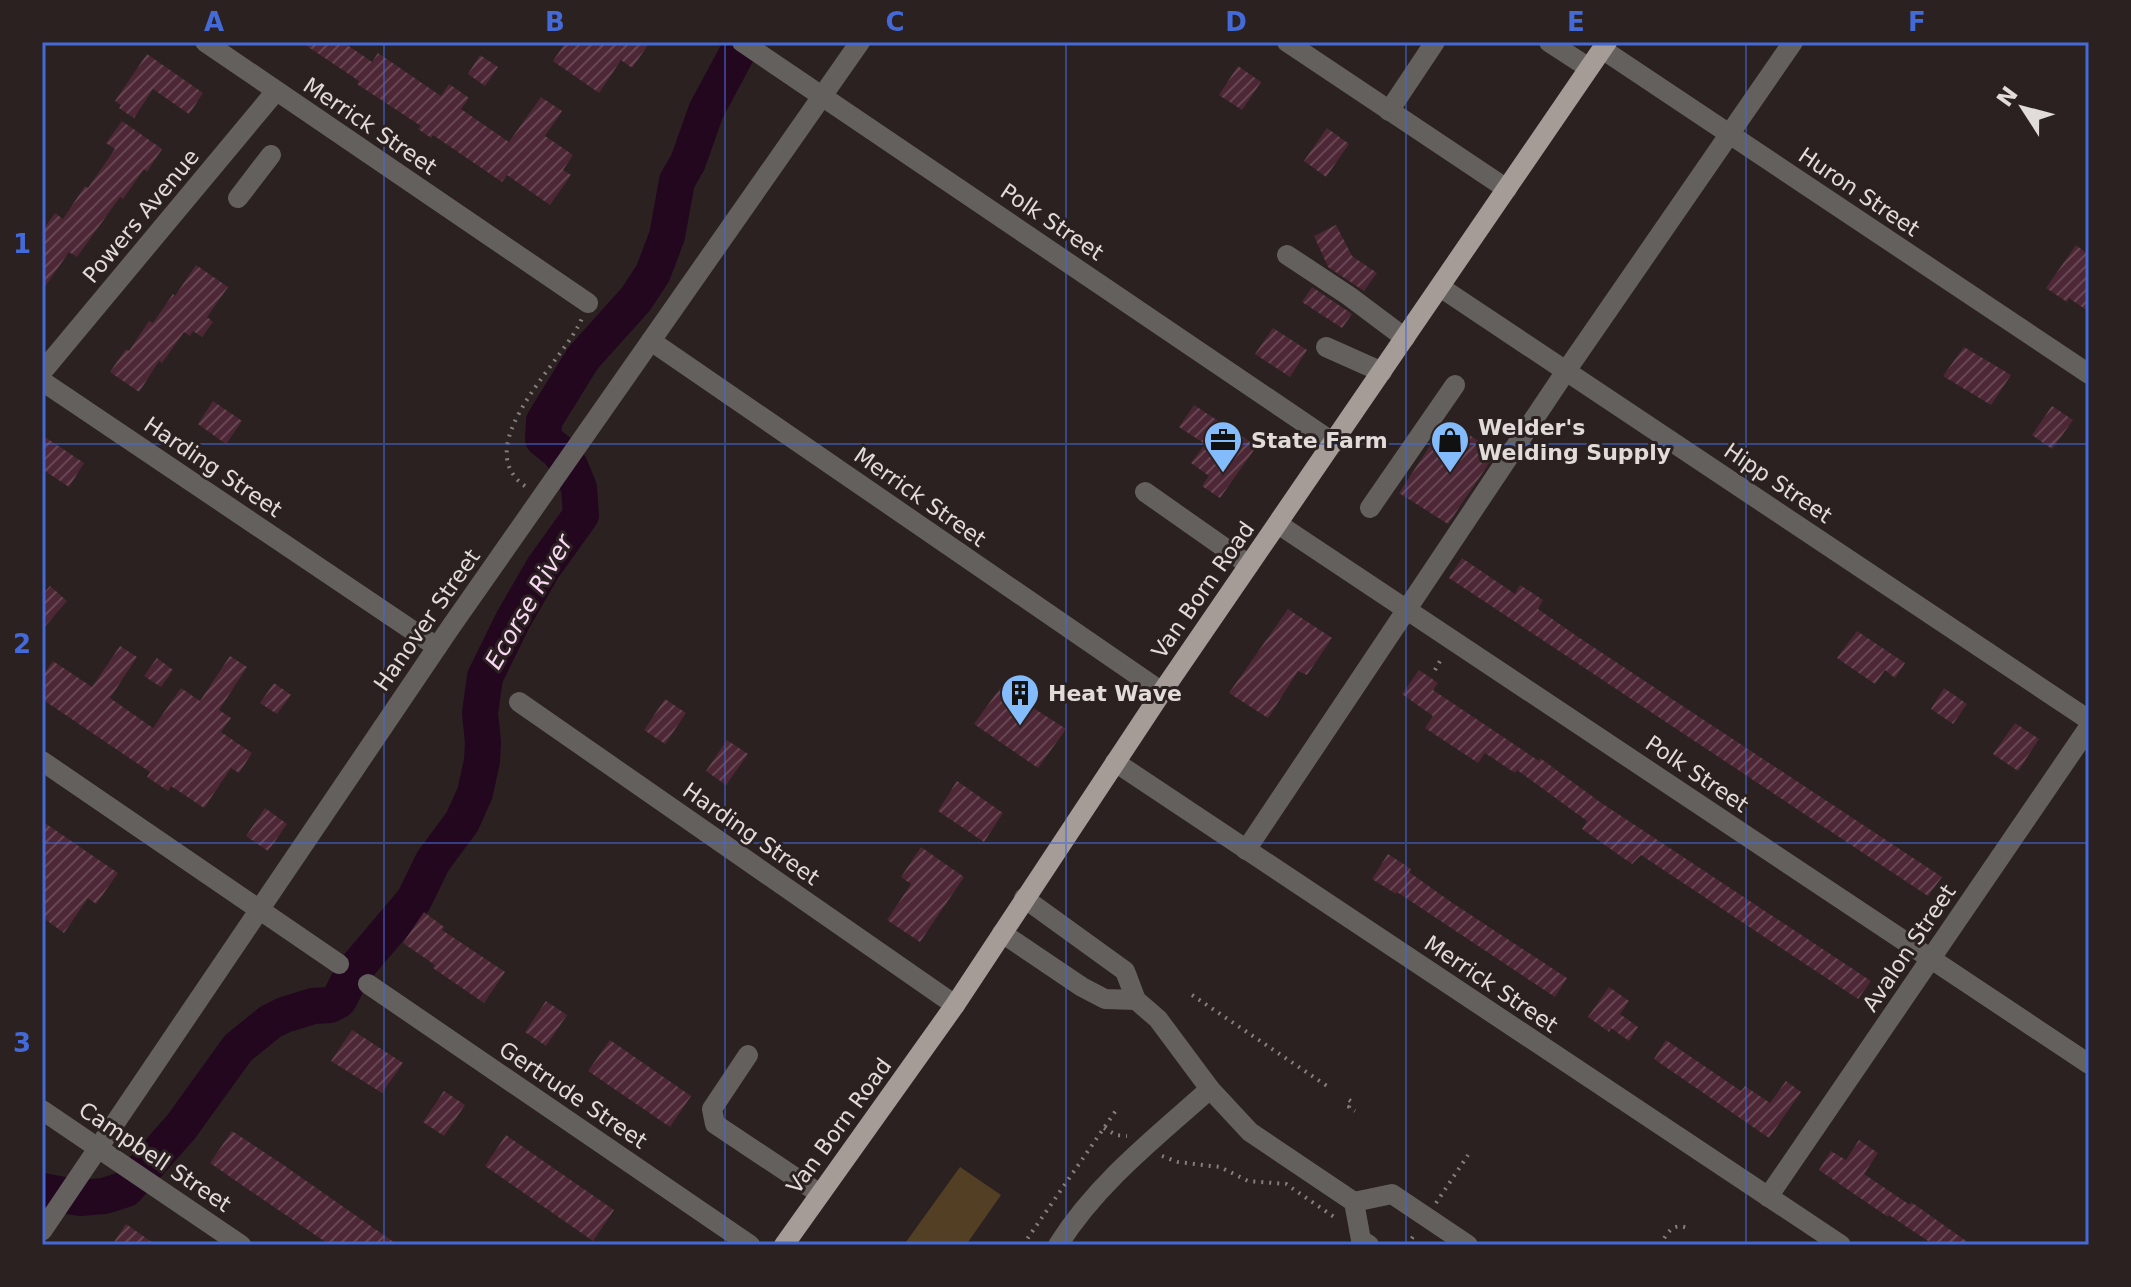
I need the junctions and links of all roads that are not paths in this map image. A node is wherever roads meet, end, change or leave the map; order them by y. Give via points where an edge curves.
1 (205, 42) edge
2 (742, 42) edge
3 (860, 42) edge
4 (1287, 42) edge
5 (1435, 42) edge
6 (1549, 42) edge
7 (1793, 42) edge
8 (1604, 46) edge
9 (1589, 68) junction
10 (276, 91) junction
11 (823, 97) junction
12 (1389, 111) junction
13 (1729, 134) junction
14 (271, 155) dead end
15 (1507, 189) junction
16 (238, 198) dead end
17 (1287, 255) dead end
18 (1440, 287) junction
19 (587, 302) road end
20 (1405, 338) junction
21 (651, 341) junction
22 (1326, 347) dead end
23 (1566, 371) junction
24 (42, 372) edge
25 (1382, 372) junction
26 (2089, 374) edge
27 (42, 381) edge
28 (1455, 385) dead end
29 (1334, 443) junction
30 (1145, 492) dead end
31 (1370, 508) dead end
32 (1278, 524) junction
33 (1249, 565) junction
34 (1406, 609) junction
35 (437, 647) junction
36 (1162, 692) junction
37 (519, 702) dead end
38 (2089, 720) edge
39 (2089, 727) edge
40 (42, 761) edge
41 (1115, 762) junction
42 (1246, 850) junction
43 (1024, 898) junction
44 (259, 909) junction
45 (1002, 933) junction
46 (1931, 959) junction
47 (339, 964) dead end
48 (368, 984) dead end
49 (1136, 1000) junction
50 (955, 1005) junction
51 (748, 1055) dead end
52 (2089, 1064) edge
53 (1210, 1089) junction
54 (42, 1110) edge
55 (99, 1149) junction
56 (820, 1194) junction
57 (1768, 1197) junction
58 (1354, 1202) junction
59 (48, 1223) edge
60 (241, 1245) edge
61 (750, 1245) edge
62 (784, 1245) edge
63 (1058, 1245) edge
64 (1369, 1245) edge
65 (1468, 1245) edge
66 (1841, 1245) edge

1 - 10 street, Merrick Street
2 - 11 street, Polk Street
3 - 11 street, Hanover Street
4 - 12 street
5 - 12 street
6 - 9 street
7 - 13 street
8 - 9 main road, Van Born Road
8 - 13 street, Huron Street
9 - 15 main road, Van Born Road
10 - 19 street, Merrick Street
10 - 24 street, Powers Avenue
11 - 21 street, Hanover Street
11 - 29 street, Polk Street
12 - 15 street
13 - 23 street
13 - 26 street, Huron Street
14 - 16 street
15 - 18 main road, Van Born Road
17 - 20 street
18 - 20 main road, Van Born Road
18 - 23 street, Hipp Street
20 - 25 main road, Van Born Road
21 - 35 street, Hanover Street
21 - 36 street, Merrick Street
22 - 25 street
23 - 34 street
23 - 38 street, Hipp Street
25 - 29 main road, Van Born Road
27 - 35 street, Harding Street
28 - 31 street
29 - 32 main road, Van Born Road
30 - 33 street
32 - 33 main road, Van Born Road
32 - 34 street, Polk Street
33 - 36 main road, Van Born Road
34 - 42 street
34 - 46 street, Polk Street
35 - 44 street, Hanover Street
36 - 41 main road, Van Born Road
37 - 50 street, Harding Street
39 - 46 street, Avalon Street
40 - 44 street
41 - 42 street, Merrick Street
41 - 43 main road, Van Born Road
42 - 57 street, Merrick Street
43 - 45 main road, Van Born Road
43 - 49 street via 1125,971
44 - 47 street
44 - 55 street, Hanover Street
45 - 49 street via 1105,999
45 - 50 main road, Van Born Road
46 - 52 street, Polk Street
46 - 57 street, Avalon Street
48 - 61 street, Gertrude Street
49 - 53 street via 1172,1036
50 - 56 main road, Van Born Road
51 - 56 street via 712,1109 715,1124
53 - 58 street via 1250,1132
53 - 63 street via 1102,1188
54 - 55 street, Campbell Street
55 - 59 street, Hanover Street
55 - 60 street, Campbell Street
56 - 62 main road, Van Born Road
57 - 66 street, Merrick Street
58 - 64 street via 1361,1240
58 - 65 street via 1392,1194

